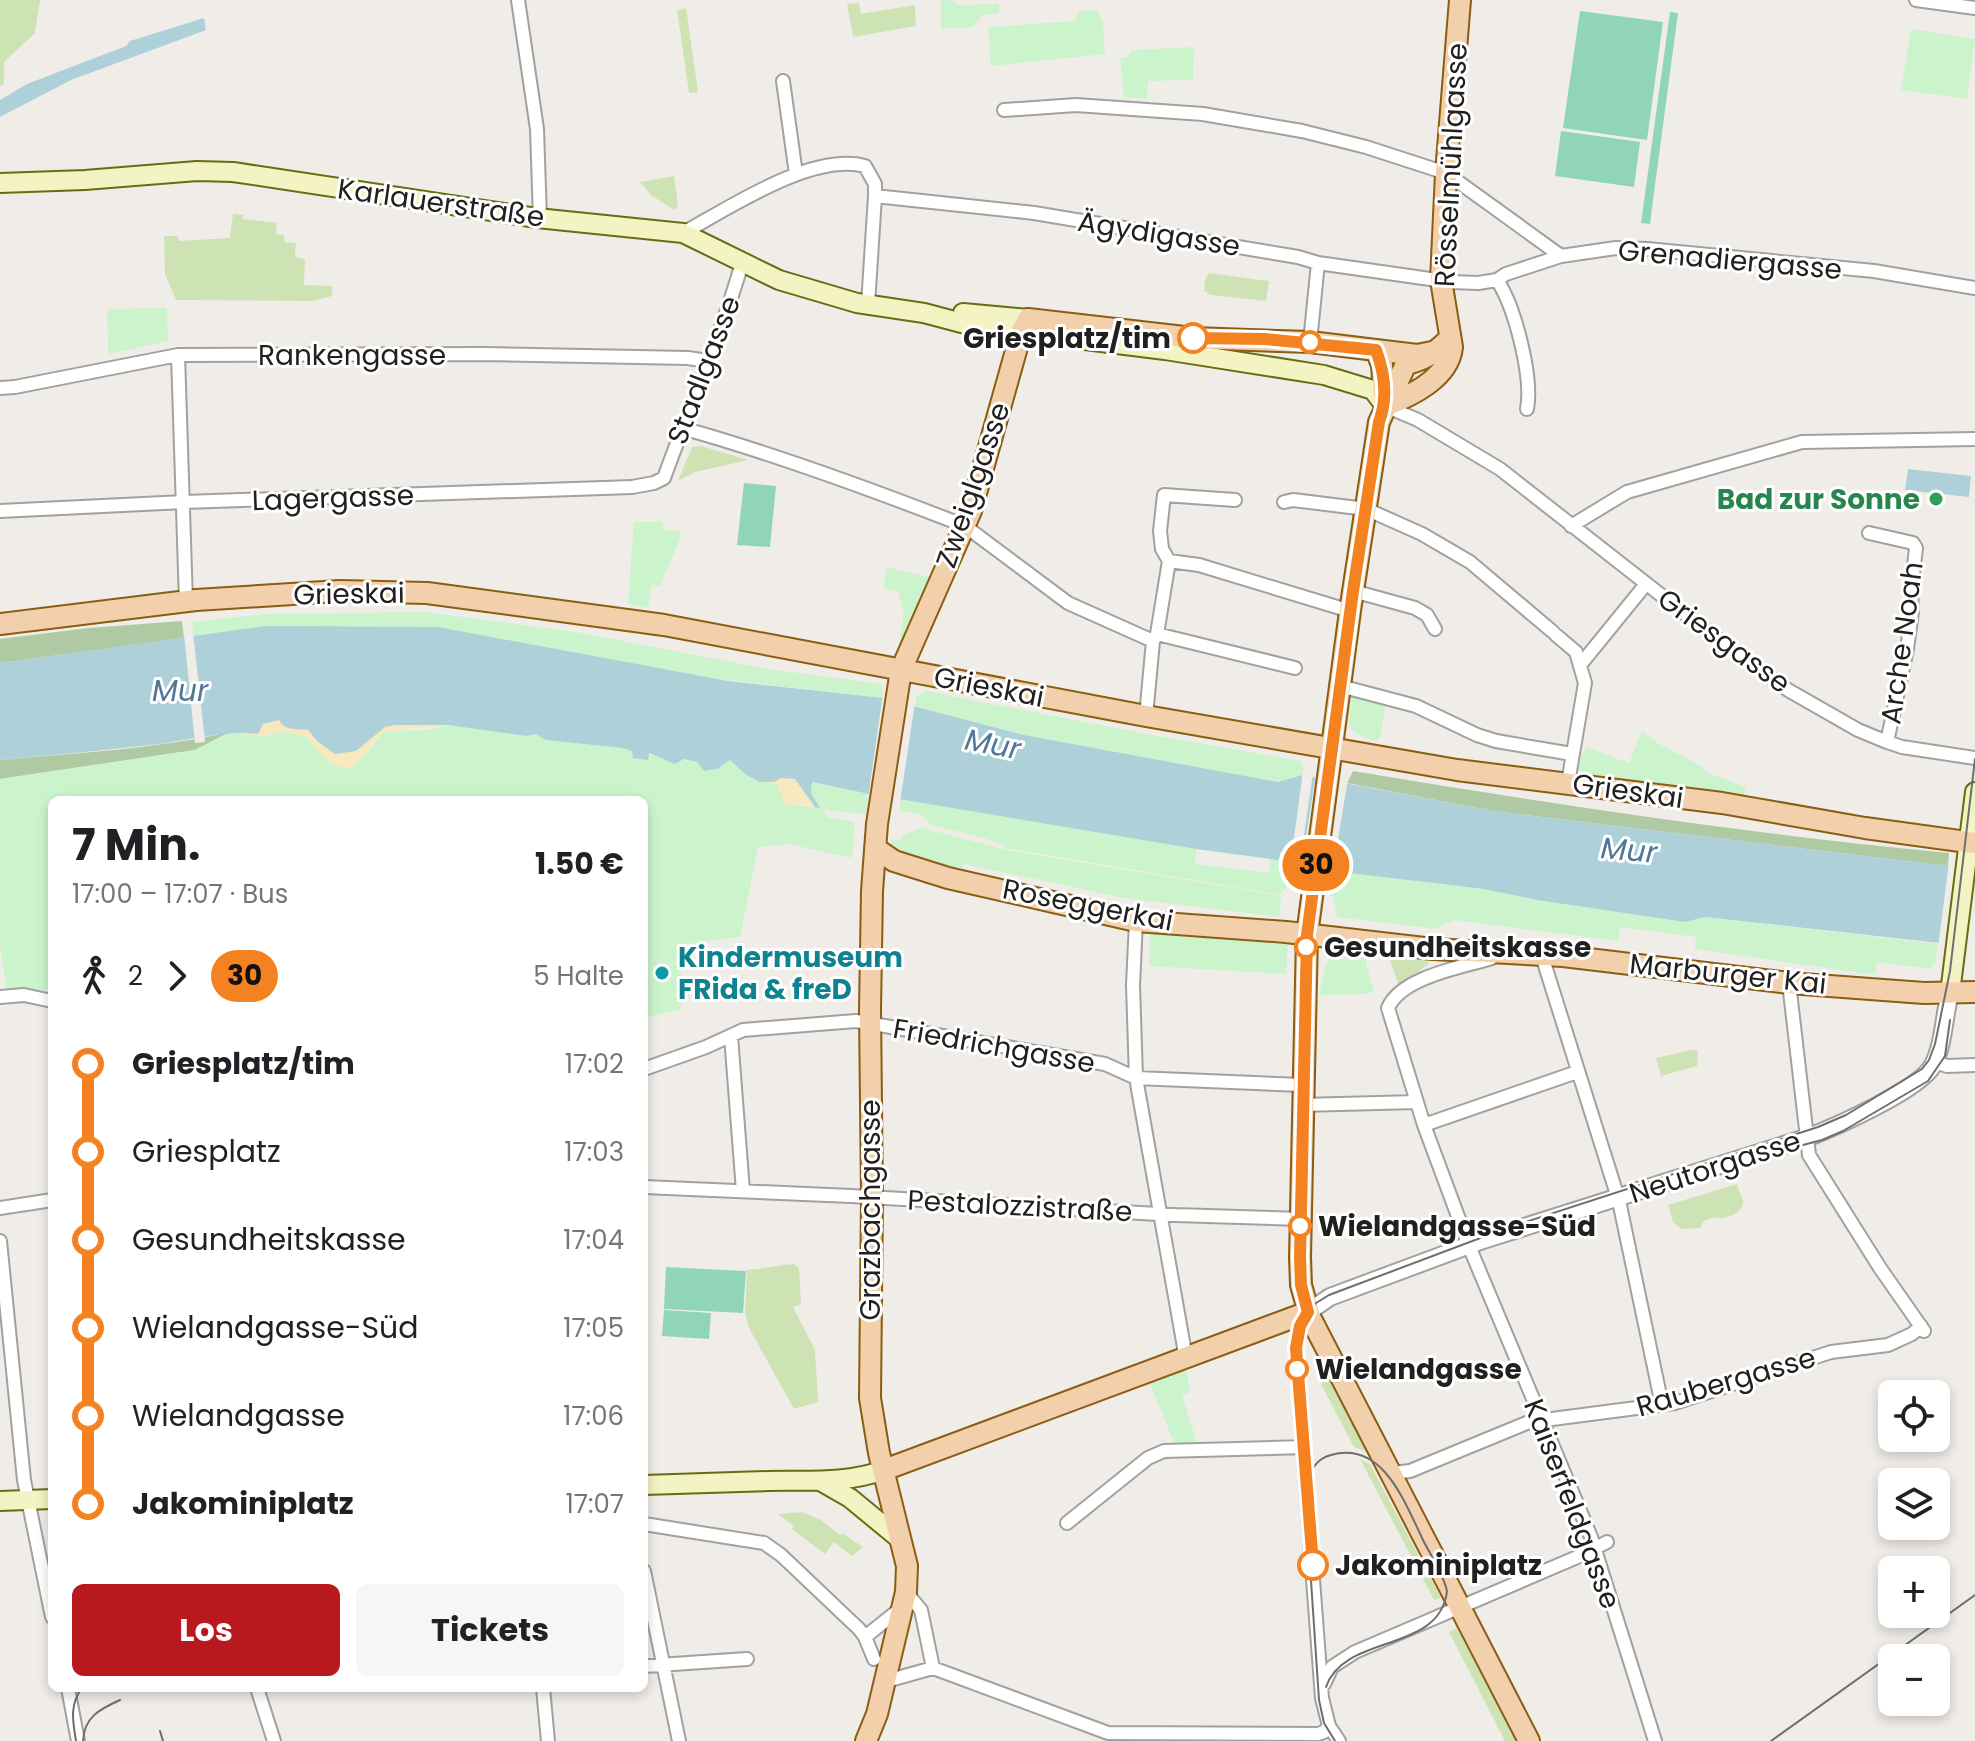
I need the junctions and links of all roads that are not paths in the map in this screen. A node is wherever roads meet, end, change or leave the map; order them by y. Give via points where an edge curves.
1 (518, 0) edge
2 (1460, 0) edge
3 (1916, 0) edge
4 (1975, 8) edge
5 (783, 81) dead end
6 (1004, 110) dead end
7 (1446, 173) junction
8 (796, 174) junction
9 (0, 183) edge
10 (875, 196) junction
11 (540, 219) junction
12 (683, 233) junction
13 (1561, 256) junction
14 (742, 263) junction
15 (1318, 263) junction
16 (1441, 280) junction
17 (1497, 280) junction
18 (1975, 288) edge
19 (868, 305) junction
20 (924, 313) junction
21 (973, 326) junction
22 (1025, 326) junction
23 (1445, 340) junction
24 (1310, 342) junction
25 (1376, 350) junction
26 (1015, 353) junction
27 (178, 355) junction
28 (708, 361) junction
29 (0, 388) edge
30 (1385, 406) junction
31 (1527, 409) dead end
32 (682, 428) junction
33 (1975, 439) edge
34 (664, 478) joint
35 (1235, 500) dead end
36 (184, 502) junction
37 (1284, 502) dead end
38 (1366, 509) junction
39 (0, 511) edge
40 (965, 526) junction
41 (1571, 526) junction
42 (1869, 533) dead end
43 (1169, 561) junction
44 (1646, 584) junction
45 (1352, 601) junction
46 (186, 602) junction
47 (0, 624) edge
48 (1435, 629) dead end
49 (1155, 637) junction
50 (1581, 664) junction
51 (1295, 668) dead end
52 (901, 670) junction
53 (1340, 686) junction
54 (1146, 716) junction
55 (1887, 742) junction
56 (1572, 754) junction
57 (1975, 758) edge
58 (1331, 759) junction
59 (1568, 783) junction
60 (1975, 792) edge
61 (877, 824) joint
62 (1971, 847) edge
63 (875, 848) junction
64 (1136, 921) junction
65 (1307, 935) junction
66 (1433, 949) junction
67 (1503, 955) junction
68 (1542, 956) junction
69 (1414, 983) junction
70 (1789, 983) junction
71 (1975, 992) edge
72 (1950, 993) junction
73 (0, 997) edge
74 (48, 1000) edge
75 (870, 1024) junction
76 (731, 1036) junction
77 (1935, 1062) junction
78 (1975, 1065) edge
79 (648, 1067) edge
80 (1577, 1072) junction
81 (1136, 1078) junction
82 (1302, 1095) junction
83 (1417, 1102) junction
84 (1424, 1125) junction
85 (1806, 1138) junction
86 (648, 1187) edge
87 (743, 1191) junction
88 (872, 1198) junction
89 (1618, 1198) junction
90 (48, 1201) edge
91 (0, 1208) edge
92 (1160, 1213) junction
93 (1301, 1219) junction
94 (0, 1241) edge
95 (1469, 1246) junction
96 (1308, 1312) junction
97 (1183, 1359) junction
98 (1662, 1405) junction
99 (1541, 1420) junction
100 (1304, 1447) junction
101 (884, 1470) junction
102 (1392, 1473) junction
103 (822, 1482) junction
104 (648, 1485) edge
105 (48, 1499) edge
106 (27, 1500) junction
107 (0, 1501) edge
108 (1067, 1523) dead end
109 (648, 1525) edge
110 (901, 1540) junction
111 (1607, 1542) dead end
112 (1594, 1548) junction
113 (648, 1590) edge
114 (48, 1598) edge
115 (904, 1600) junction
116 (1460, 1606) junction
117 (865, 1637) junction
118 (747, 1659) dead end
119 (874, 1659) dead end
120 (664, 1664) junction
121 (648, 1666) edge
122 (933, 1668) junction
123 (883, 1682) junction
124 (1322, 1691) junction
125 (69, 1692) edge
126 (259, 1692) edge
127 (543, 1692) edge
128 (1329, 1726) junction
129 (78, 1741) edge
130 (274, 1741) edge
131 (548, 1741) edge
132 (679, 1741) edge
133 (866, 1741) edge
134 (1339, 1741) edge
135 (1529, 1741) edge
136 (1655, 1741) edge

1 - 11 street via 537,129
2 - 7 main road, Rösselmühlgasse
3 - 4 street
5 - 8 street
6 - 7 street via 1076,105 1203,114 1302,131
7 - 13 street
7 - 16 main road, Rösselmühlgasse
8 - 10 street via 852,163 865,166
8 - 12 street
9 - 11 main road, Karlauerstraße via 233,172
10 - 15 street, Ägydigasse via 1034,213
10 - 19 street
11 - 12 main road, Karlauerstraße
12 - 14 main road, Karlauerstraße
13 - 17 street, Grenadiergasse
13 - 18 street, Grenadiergasse via 1647,249 1874,271
14 - 19 main road, Karlauerstraße via 802,288
14 - 28 street, Stadlgasse
15 - 16 street, Ägydigasse
15 - 24 street
16 - 17 street, Grenadiergasse
16 - 23 main road, Rösselmühlgasse
17 - 31 street via 1514,314
19 - 20 main road, Karlauerstraße
20 - 21 main road
20 - 22 main road via 962,313
21 - 22 main road
21 - 26 main road
22 - 24 main road
22 - 26 main road, Zweiglgasse
22 - 30 main road via 1324,375 1373,390
23 - 25 main road via 1417,355
23 - 30 main road via 1422,361 1406,364
24 - 25 main road
25 - 30 main road
26 - 40 main road, Zweiglgasse
27 - 28 street, Rankengasse via 483,354
27 - 29 street, Rankengasse
27 - 36 street
28 - 32 street, Stadlgasse
30 - 38 main road
30 - 41 street, Griesgasse via 1500,469
32 - 34 street, Stadlgasse
32 - 40 street via 834,475
33 - 41 street via 1802,442 1627,492
34 - 36 street, Lagergasse via 632,487
35 - 43 street via 1164,495 1160,531
36 - 39 street, Lagergasse
36 - 46 street
37 - 38 street
38 - 45 main road
38 - 50 street via 1470,562 1576,652
40 - 49 street via 1068,603
40 - 52 main road, Zweiglgasse
41 - 44 street, Griesgasse
42 - 55 street, Arche Noah via 1916,548 1907,649
43 - 45 street
43 - 49 street
44 - 50 street
44 - 55 street, Griesgasse via 1788,690
45 - 48 street via 1415,608
45 - 53 main road
46 - 47 main road, Grieskai
46 - 52 main road, Grieskai via 340,591 427,593 664,625
49 - 51 street
49 - 54 street
50 - 56 street via 1585,683
52 - 54 main road, Grieskai
52 - 61 main road, Zweiglgasse
53 - 56 street via 1416,706 1496,741
53 - 58 main road
54 - 58 main road, Grieskai
55 - 57 street, Griesgasse
56 - 59 street
58 - 59 main road, Grieskai
58 - 65 main road
59 - 62 main road, Grieskai via 1722,803
60 - 62 main road
61 - 63 main road, Grazbachgasse
62 - 72 main road
63 - 64 main road, Roseggerkai via 894,861 948,878
63 - 75 main road, Grazbachgasse
64 - 65 main road, Roseggerkai
64 - 81 street
65 - 66 main road, Marburger Kai
65 - 82 main road
66 - 67 main road, Marburger Kai
66 - 69 street via 1434,966
67 - 68 main road, Marburger Kai
67 - 69 street
68 - 70 main road, Marburger Kai
68 - 80 street
69 - 83 street, Kaiserfeldgasse via 1388,1008
70 - 72 main road, Marburger Kai
70 - 85 street
71 - 72 main road, Marburger Kai
72 - 77 street
73 - 74 street
75 - 76 street, Friedrichgasse via 743,1030
75 - 81 street, Friedrichgasse via 1105,1064
75 - 88 main road, Grazbachgasse
76 - 79 street, Friedrichgasse
76 - 87 street
77 - 78 street
77 - 85 street, Neutorgasse via 1917,1082
80 - 84 street
80 - 89 street
81 - 82 street, Friedrichgasse via 1231,1082
81 - 92 street
82 - 83 street, Friedrichgasse
82 - 93 main road
83 - 84 street, Kaiserfeldgasse
84 - 95 street, Kaiserfeldgasse
85 - 89 street, Neutorgasse
85 - 98 street, Raubergasse via 1812,1161 1922,1328 1888,1345 1831,1352
86 - 87 street, Pestalozzistraße
87 - 88 street, Pestalozzistraße
88 - 92 street, Pestalozzistraße
88 - 101 main road, Grazbachgasse via 870,1398
89 - 95 street, Neutorgasse
89 - 98 street
90 - 91 street
92 - 93 street, Pestalozzistraße
92 - 97 street
93 - 96 main road via 1301,1285
94 - 106 street
95 - 96 street, Neutorgasse via 1330,1297
95 - 99 street, Kaiserfeldgasse
96 - 97 main road
96 - 100 street via 1296,1348
96 - 102 main road
97 - 101 main road
98 - 99 street, Raubergasse
99 - 102 street, Raubergasse via 1410,1471
99 - 112 street, Kaiserfeldgasse
100 - 108 street via 1164,1451
100 - 124 street
101 - 103 main road
101 - 110 main road, Grazbachgasse
102 - 116 main road
103 - 104 main road
103 - 110 main road
105 - 106 main road
106 - 107 main road
106 - 114 street
109 - 117 street via 764,1543
110 - 115 main road, Grazbachgasse via 907,1566
111 - 112 street
112 - 116 street
112 - 136 street, Kaiserfeldgasse
113 - 120 street
115 - 117 street
115 - 122 street, Grazbachgasse via 921,1610
115 - 123 main road, Grazbachgasse
116 - 124 street via 1355,1652 1332,1667
116 - 135 main road
117 - 119 street
118 - 120 street
120 - 121 street
120 - 132 street
122 - 123 street
122 - 128 street via 1108,1733 1318,1734
123 - 133 main road, Grazbachgasse
124 - 128 street
125 - 129 street
126 - 130 street
127 - 131 street
128 - 134 street

